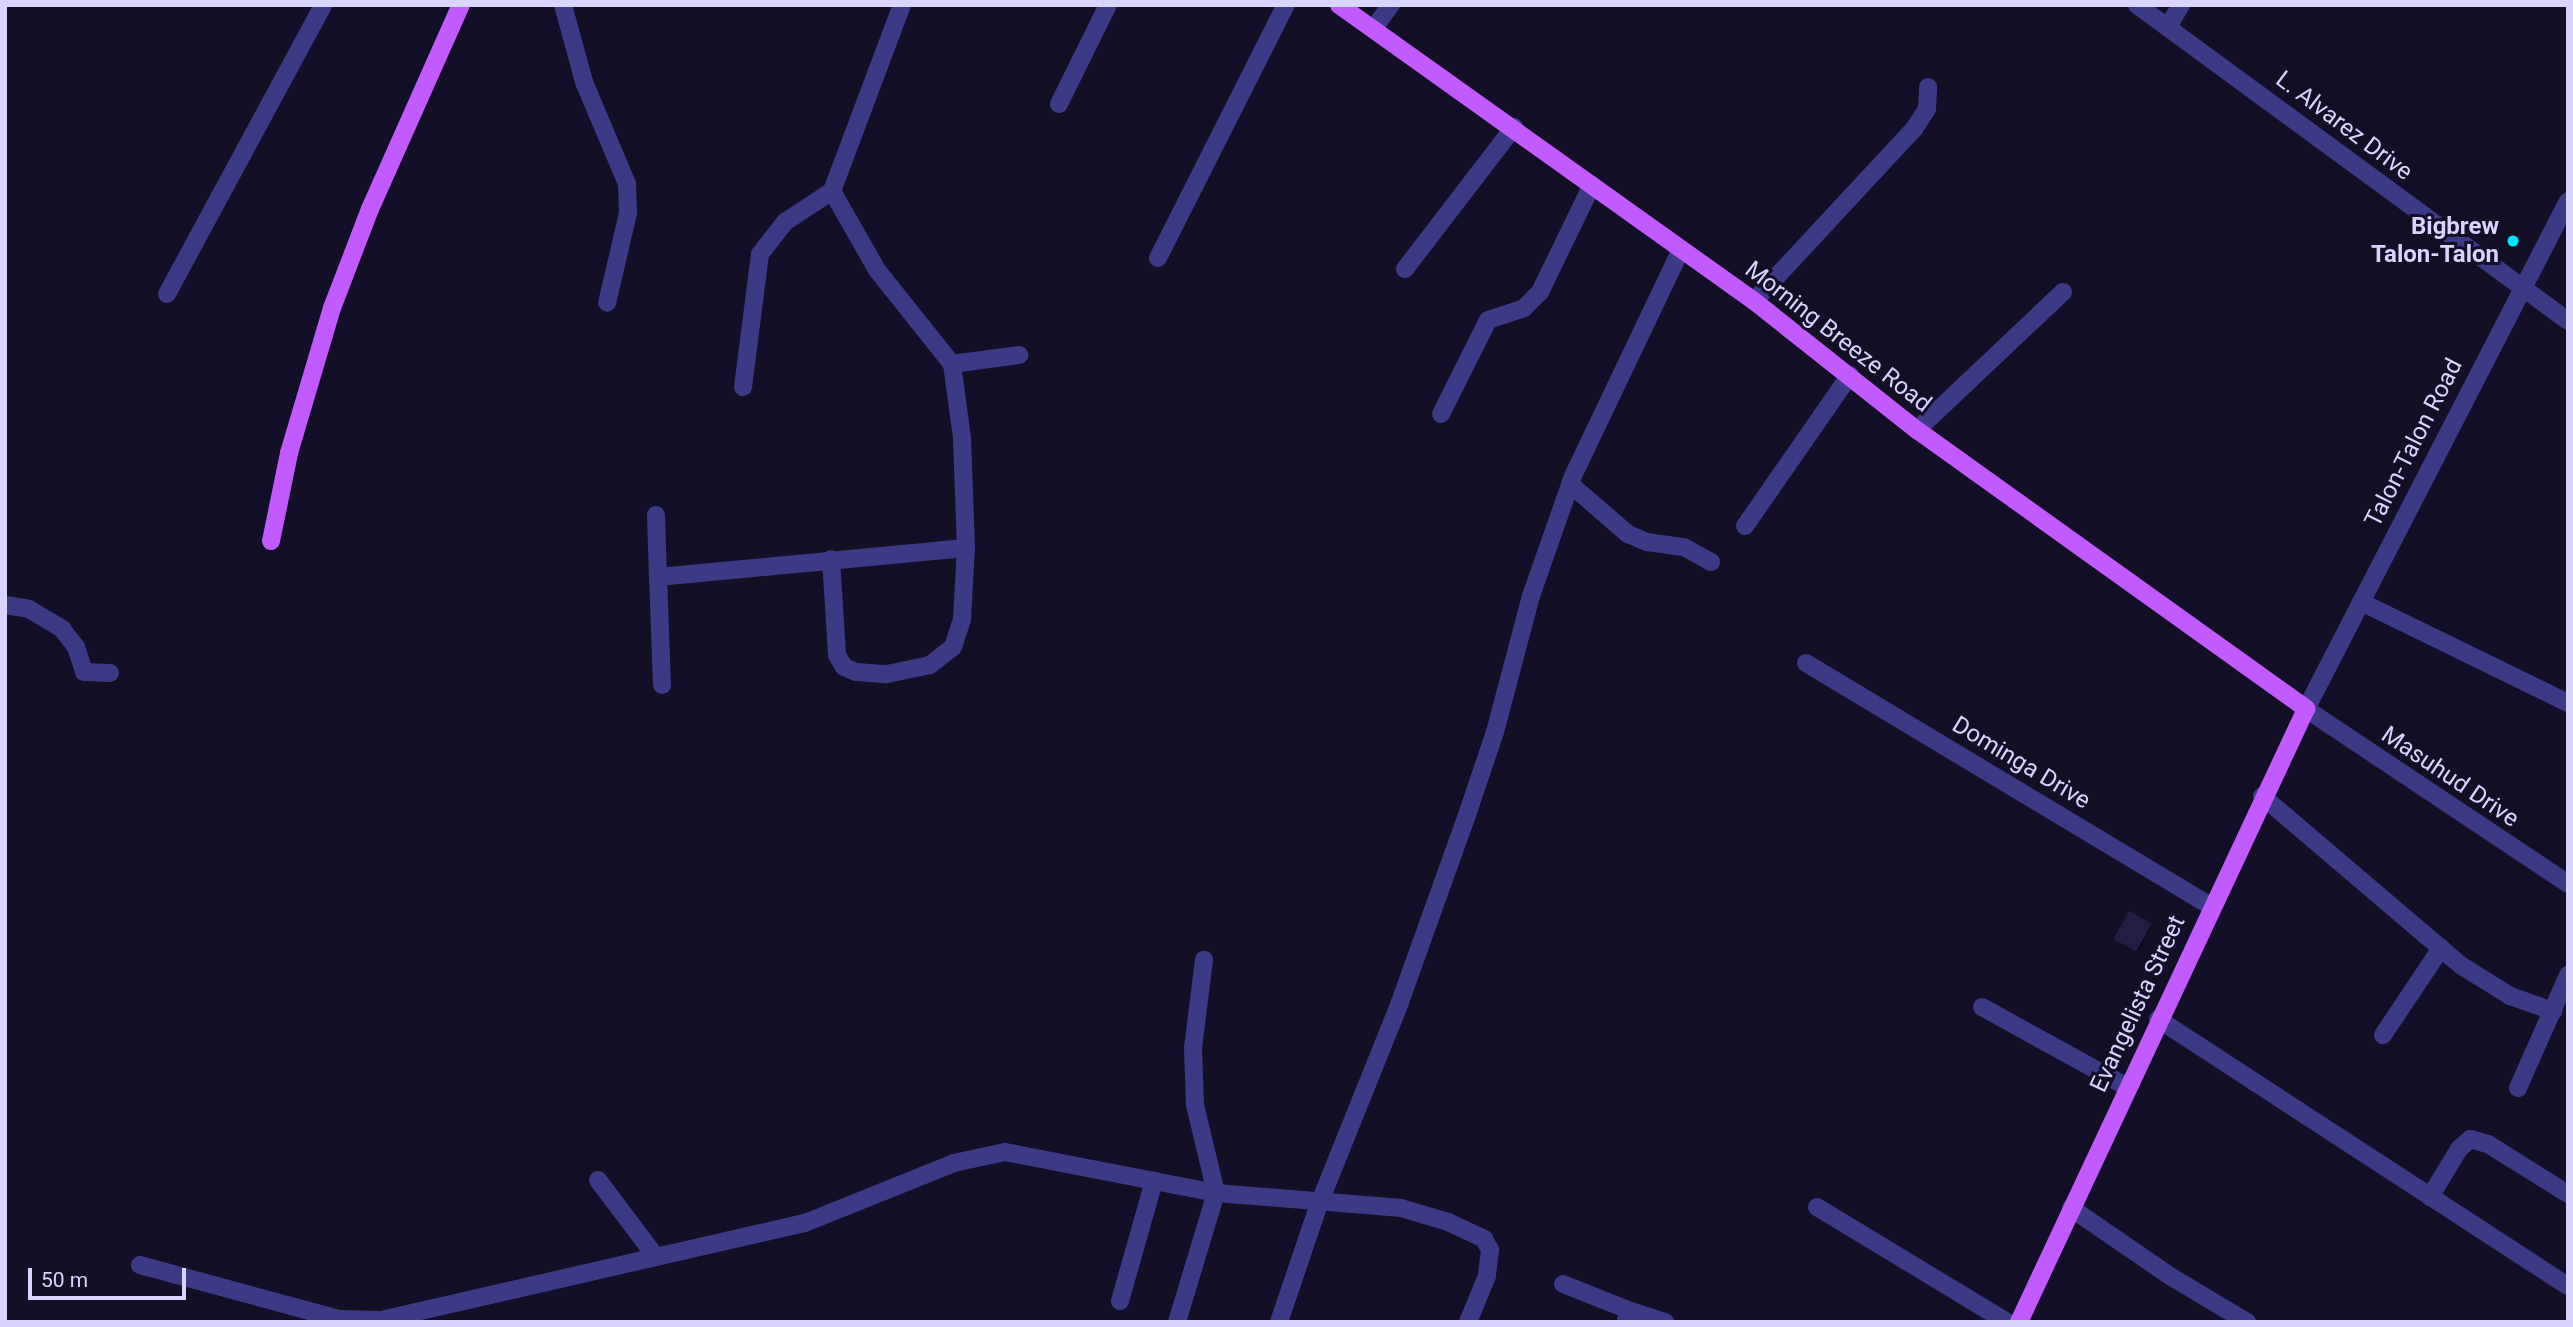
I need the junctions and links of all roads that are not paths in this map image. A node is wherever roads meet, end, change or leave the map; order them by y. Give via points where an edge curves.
1 (323, 5) edge
2 (460, 5) edge
3 (564, 5) edge
4 (902, 5) edge
5 (1108, 5) edge
6 (1286, 5) edge
7 (1339, 5) edge
8 (1391, 5) edge
9 (2137, 5) edge
10 (2181, 5) edge
11 (2169, 25) junction
12 (1374, 28) junction
13 (1928, 87) dead end
14 (1059, 104) dead end
15 (1514, 127) junction
16 (1592, 185) junction
17 (832, 191) junction
18 (2568, 201) edge
19 (2561, 232) edge
20 (1681, 250) junction
21 (1158, 258) dead end
22 (1405, 269) dead end
23 (2519, 290) junction
24 (2063, 292) dead end
25 (167, 294) dead end
26 (1754, 301) junction
27 (607, 303) dead end
28 (2568, 321) edge
29 (1019, 355) dead end
30 (952, 364) junction
31 (1850, 375) junction
32 (743, 387) dead end
33 (1441, 414) dead end
34 (1917, 430) junction
35 (1570, 484) junction
36 (656, 515) dead end
37 (1745, 526) dead end
38 (271, 541) dead end
39 (966, 548) junction
40 (831, 559) junction
41 (1711, 562) dead end
42 (658, 577) junction
43 (2361, 602) junction
44 (5, 605) edge
45 (1807, 663) dead end
46 (110, 673) dead end
47 (662, 685) dead end
48 (2568, 704) edge
49 (2306, 709) junction
50 (2262, 796) junction
51 (2568, 884) edge
52 (2210, 906) junction
53 (2441, 948) junction
54 (1204, 960) dead end
55 (2568, 975) edge
56 (1982, 1007) dead end
57 (2553, 1011) junction
58 (2158, 1019) junction
59 (2383, 1035) dead end
60 (2127, 1087) junction
61 (2518, 1088) dead end
62 (598, 1180) dead end
63 (1154, 1181) junction
64 (1216, 1193) junction
65 (2568, 1194) edge
66 (2430, 1197) junction
67 (1319, 1204) junction
68 (1817, 1206) dead end
69 (2071, 1208) junction
70 (656, 1257) junction
71 (140, 1265) dead end
72 (1563, 1284) dead end
73 (2568, 1286) edge
74 (1120, 1301) dead end
75 (1628, 1317) edge
76 (1177, 1322) edge
77 (1279, 1322) edge
78 (1468, 1322) edge
79 (1665, 1322) edge
80 (2007, 1322) edge
81 (2019, 1322) edge
82 (2247, 1322) edge

1 - 25 street
2 - 38 main road via 370,209 332,308 292,442
3 - 27 street via 575,57 627,184 628,213
4 - 17 street
5 - 14 street
6 - 21 street
7 - 12 main road, Morning Breeze Road
8 - 12 street
9 - 11 street, L. Alvarez Drive
10 - 11 street
11 - 23 street, L. Alvarez Drive
12 - 15 main road, Morning Breeze Road
13 - 26 street via 1927,108 1914,129
15 - 16 main road, Morning Breeze Road
15 - 22 street
16 - 20 main road, Morning Breeze Road
16 - 33 street via 1540,292 1524,308 1488,320
17 - 30 street via 877,270
17 - 32 street via 785,222 760,254
18 - 19 street, Talon-Talon Road
19 - 23 street, Talon-Talon Road
20 - 26 main road, Morning Breeze Road
20 - 35 street
23 - 28 street, L. Alvarez Drive
23 - 43 street, Talon-Talon Road
24 - 34 street
26 - 31 main road, Morning Breeze Road
29 - 30 street
30 - 39 street via 962,438
31 - 34 main road, Morning Breeze Road
31 - 37 street
34 - 49 main road, Morning Breeze Road
35 - 41 street via 1629,534 1647,542 1684,547
35 - 67 street via 1531,596 1495,732 1466,818
36 - 42 street
39 - 40 street
39 - 40 street via 962,620 953,647 930,665 887,674 856,672 844,667 837,656
40 - 42 street
42 - 47 street
43 - 48 street
43 - 49 street, Talon-Talon Road
44 - 46 street via 29,609 62,629 76,647 84,672
45 - 52 street, Dominga Drive
49 - 50 main road, Evangelista Street
49 - 51 street, Masuhud Drive
50 - 52 main road, Evangelista Street
50 - 53 street
52 - 58 main road, Evangelista Street
53 - 57 street via 2487,984
53 - 59 street
54 - 64 street via 1193,1048 1195,1105
55 - 57 street
56 - 60 street
57 - 61 street
58 - 60 main road, Evangelista Street
58 - 66 street
60 - 69 main road, Evangelista Street
62 - 70 street
63 - 64 street
63 - 70 street via 1028,1154 989,1154 954,1163 805,1223
63 - 74 street
64 - 67 street
64 - 76 street
65 - 66 street via 2488,1144 2470,1139
66 - 73 street
67 - 77 street
67 - 78 street via 1401,1208 1448,1222 1484,1240 1491,1262
68 - 80 street
69 - 81 main road, Evangelista Street
69 - 82 street
70 - 71 street via 415,1313 359,1321 227,1292
72 - 75 street
75 - 79 street

